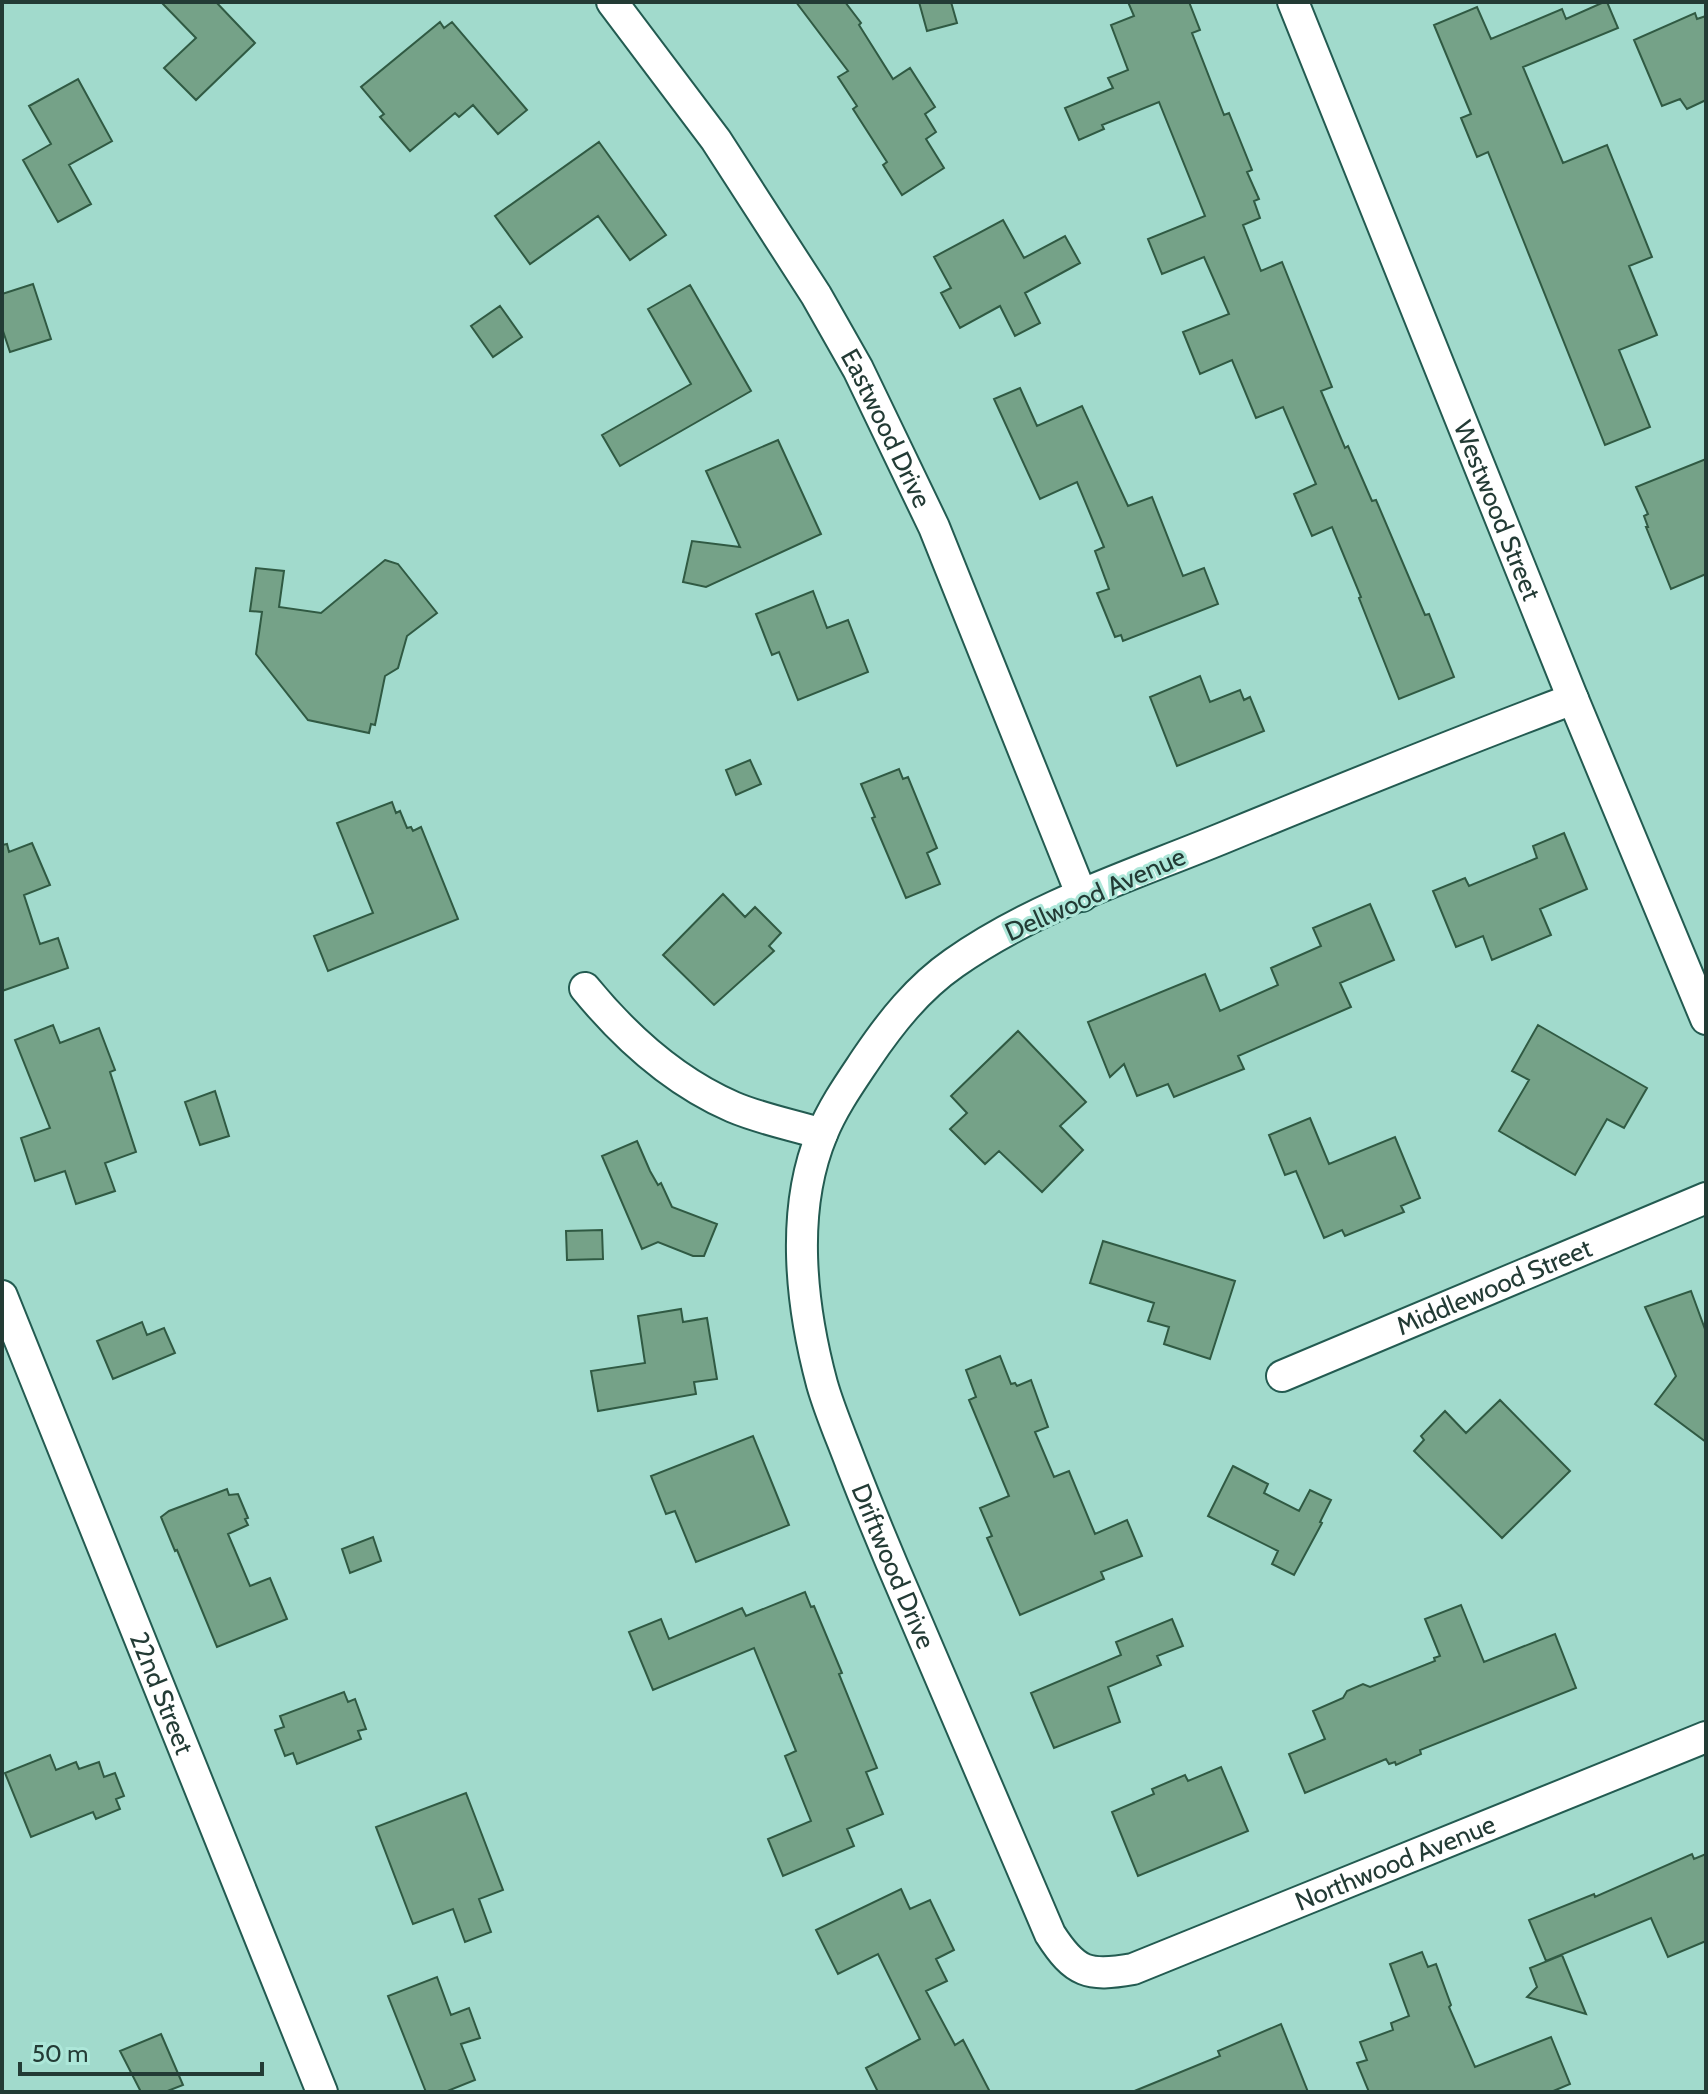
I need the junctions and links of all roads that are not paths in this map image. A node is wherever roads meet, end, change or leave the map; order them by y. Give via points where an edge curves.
1 (612, 2) edge
2 (1293, 2) edge
3 (1573, 699) junction
4 (1082, 896) junction
5 (585, 988) dead end
6 (1706, 1019) edge
7 (822, 1134) junction
8 (1706, 1198) edge
9 (2, 1296) edge
10 (1282, 1376) dead end
11 (1706, 1737) edge
12 (1083, 1972) joint
13 (322, 2092) edge

1 - 4 street, Eastwood Drive via 716,140 858,369 934,527
2 - 3 street, Westwood Street
3 - 4 street, Dellwood Avenue
3 - 6 street, Westwood Street
4 - 7 street, Dellwood Avenue via 1016,924 953,963 920,991 888,1026
5 - 7 street via 647,1054 686,1083 735,1108
7 - 12 street, Driftwood Drive via 811,1171 802,1259 822,1383 876,1528 1050,1934
8 - 10 street, Middlewood Street
9 - 13 street, 22nd Street
11 - 12 street, Northwood Avenue via 1133,1969

